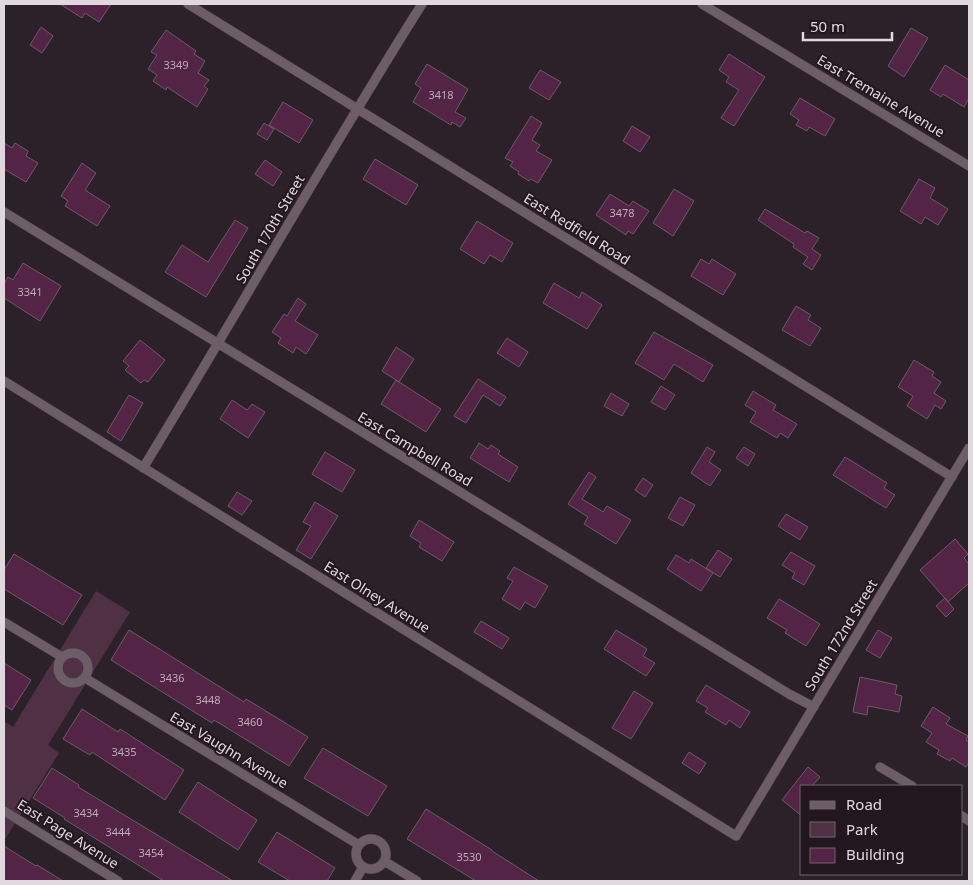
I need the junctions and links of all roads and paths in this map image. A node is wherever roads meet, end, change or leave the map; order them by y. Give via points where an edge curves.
1 (188, 4) edge
2 (422, 4) edge
3 (702, 4) edge
4 (356, 109) junction
5 (969, 166) edge
6 (4, 212) edge
7 (218, 345) junction
8 (4, 381) edge
9 (969, 448) edge
10 (143, 468) junction
11 (952, 477) junction
12 (4, 622) edge
13 (62, 657) junction
14 (84, 678) junction
15 (814, 706) junction
16 (880, 767) dead end
17 (910, 785) edge
18 (4, 811) edge
19 (736, 836) joint
20 (358, 845) junction
21 (384, 861) junction
22 (363, 867) junction
23 (118, 881) edge
24 (355, 881) edge
25 (417, 881) edge

1 - 4 street, East Redfield Road
2 - 4 street, South 170th Street
3 - 5 street, East Tremaine Avenue
4 - 7 street, South 170th Street
4 - 11 street, East Redfield Road
6 - 7 street, East Campbell Road
7 - 10 street, South 170th Street
7 - 15 street, East Campbell Road via 789,694
8 - 10 street, East Olney Avenue
9 - 11 street, South 172nd Street
10 - 19 street, East Olney Avenue
11 - 15 street, South 172nd Street
12 - 13 street
13 - 14 street via 72,653 82,656 88,665
13 - 14 street via 58,662 62,678 72,683
14 - 20 street, East Vaughn Avenue
15 - 19 street, South 172nd Street
16 - 17 street
18 - 23 street, East Page Avenue
20 - 21 street via 368,839 379,840 386,850
20 - 22 street via 356,858
21 - 22 street via 375,869
21 - 25 street
22 - 24 street

